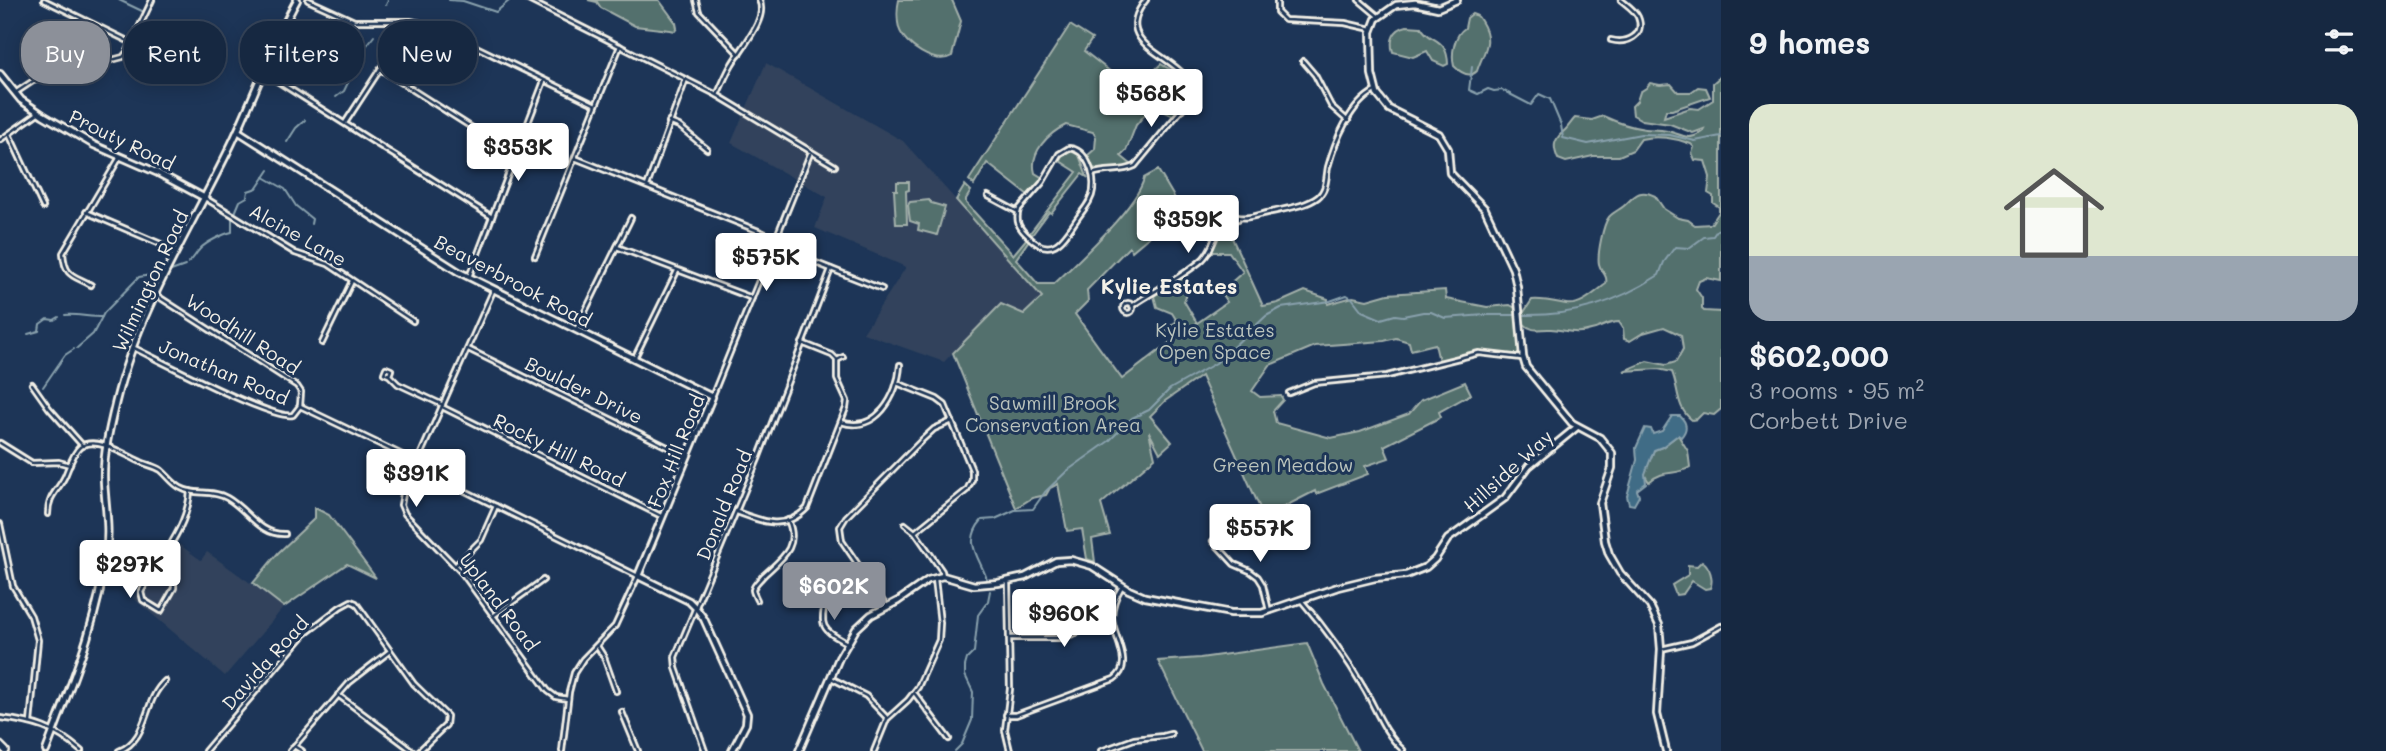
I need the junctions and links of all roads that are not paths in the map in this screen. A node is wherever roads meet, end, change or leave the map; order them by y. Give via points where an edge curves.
1 (44, 0) edge
2 (152, 0) edge
3 (297, 0) edge
4 (308, 0) edge
5 (528, 0) edge
6 (696, 0) edge
7 (759, 0) edge
8 (1146, 0) edge
9 (1277, 0) edge
10 (1359, 0) edge
11 (1457, 0) edge
12 (1621, 0) edge
13 (1378, 17) junction
14 (142, 21) edge
15 (286, 21) edge
16 (378, 22) edge
17 (1371, 29) junction
18 (124, 39) edge
19 (1611, 40) dead end
20 (620, 46) junction
21 (477, 47) edge
22 (739, 54) junction
23 (124, 56) edge
24 (1303, 61) dead end
25 (378, 72) edge
26 (0, 74) edge
27 (686, 79) junction
28 (544, 80) junction
29 (257, 84) edge
30 (282, 84) edge
31 (404, 84) edge
32 (1376, 91) junction
33 (15, 93) junction
34 (718, 95) junction
35 (596, 105) junction
36 (38, 113) junction
37 (1348, 121) junction
38 (669, 122) junction
39 (345, 123) junction
40 (238, 131) junction
41 (9, 134) junction
42 (0, 140) edge
43 (708, 149) dead end
44 (811, 152) junction
45 (515, 155) junction
46 (120, 157) junction
47 (575, 158) junction
48 (835, 166) dead end
49 (1091, 174) junction
50 (647, 186) junction
51 (988, 196) dead end
52 (205, 198) junction
53 (43, 207) dead end
54 (86, 212) junction
55 (1018, 212) junction
56 (1231, 214) dead end
57 (492, 216) junction
58 (631, 218) dead end
59 (1241, 219) junction
60 (776, 237) junction
61 (773, 246) junction
62 (617, 247) junction
63 (178, 252) junction
64 (535, 256) dead end
65 (831, 269) junction
66 (678, 270) junction
67 (469, 277) junction
68 (352, 281) junction
69 (91, 285) dead end
70 (495, 288) junction
71 (883, 289) dead end
72 (156, 295) junction
73 (752, 298) junction
74 (1132, 306) dead end
75 (412, 321) dead end
76 (576, 330) junction
77 (322, 343) dead end
78 (802, 343) junction
79 (133, 348) junction
80 (468, 349) junction
81 (843, 357) dead end
82 (634, 359) junction
83 (1523, 359) junction
84 (836, 360) junction
85 (900, 365) dead end
86 (389, 375) dead end
87 (897, 383) junction
88 (32, 384) dead end
89 (1289, 393) dead end
90 (712, 397) junction
91 (300, 406) junction
92 (442, 406) junction
93 (952, 421) junction
94 (841, 422) junction
95 (1577, 427) junction
96 (0, 443) edge
97 (83, 446) junction
98 (107, 447) junction
99 (688, 457) junction
100 (417, 463) junction
101 (70, 465) junction
102 (457, 487) dead end
103 (190, 491) junction
104 (496, 506) junction
105 (737, 512) junction
106 (48, 514) dead end
107 (664, 517) junction
108 (788, 520) junction
109 (0, 524) edge
110 (905, 524) dead end
111 (915, 532) junction
112 (285, 534) dead end
113 (1213, 541) dead end
114 (106, 554) junction
115 (455, 566) junction
116 (150, 576) junction
117 (638, 576) junction
118 (943, 576) junction
119 (934, 577) junction
120 (542, 580) dead end
121 (1008, 582) junction
122 (1122, 586) junction
123 (826, 598) dead end
124 (757, 600) dead end
125 (1301, 600) junction
126 (886, 606) junction
127 (696, 608) junction
128 (1269, 611) junction
129 (493, 616) junction
130 (1112, 621) junction
131 (1721, 626) edge
132 (1010, 638) junction
133 (847, 643) junction
134 (597, 646) junction
135 (1661, 649) junction
136 (390, 651) junction
137 (831, 678) junction
138 (165, 681) dead end
139 (615, 691) dead end
140 (915, 693) junction
141 (338, 695) junction
142 (568, 699) junction
143 (622, 712) dead end
144 (1006, 715) junction
145 (0, 718) edge
146 (887, 719) junction
147 (30, 723) junction
148 (54, 730) junction
149 (1171, 734) dead end
150 (949, 738) dead end
151 (0, 745) edge
152 (1117, 745) junction
153 (294, 746) junction
154 (1403, 750) edge
155 (6, 751) edge
156 (46, 751) edge
157 (81, 751) edge
158 (119, 751) edge
159 (205, 751) edge
160 (290, 751) edge
161 (302, 751) edge
162 (413, 751) edge
163 (419, 751) edge
164 (562, 751) edge
165 (638, 751) edge
166 (705, 751) edge
167 (732, 751) edge
168 (799, 751) edge
169 (874, 751) edge
170 (1010, 751) edge
171 (1101, 751) edge
172 (1119, 751) edge
173 (1666, 751) edge

1 - 18 street
2 - 14 street
3 - 15 street, Wilmington Road
4 - 16 street via 354,22
5 - 20 street
6 - 22 street via 701,13
7 - 22 street via 761,16
8 - 49 street via 1136,18 1140,39 1186,74 1192,97 1135,166
9 - 17 street via 1277,12 1285,20
10 - 13 street
11 - 13 street via 1438,8 1399,4
12 - 19 street via 1637,14 1639,29 1628,41
13 - 17 street
17 - 32 street
20 - 27 street
20 - 35 street
21 - 28 street
22 - 34 street
23 - 33 street via 33,81
24 - 37 street via 1329,104
25 - 39 street
26 - 33 street, Prouty Road
27 - 34 street
27 - 38 street
28 - 35 street
28 - 45 street
29 - 40 street, Wilmington Road
30 - 39 street
31 - 45 street
32 - 37 street via 1359,103
32 - 83 street via 1389,109 1439,134 1448,149 1451,175 1489,215 1516,281
33 - 36 street, Prouty Road
34 - 44 street
35 - 47 street
36 - 41 street
36 - 46 street, Prouty Road
37 - 59 street via 1320,196
38 - 43 street
38 - 50 street
39 - 57 street
40 - 52 street, Wilmington Road
40 - 67 street, Beaverbrook Road
41 - 42 street
41 - 53 street
44 - 48 street
44 - 60 street, Fox Hill Road
45 - 57 street
46 - 52 street, Prouty Road
46 - 54 street
47 - 50 street
47 - 64 street
49 - 55 street via 1081,151 1064,150
49 - 55 street via 1090,198 1056,245 1031,240 1017,224
50 - 60 street
51 - 55 street
52 - 63 street, Wilmington Road
52 - 68 street, Alcine Lane via 286,248 328,264
54 - 63 street
54 - 69 street via 62,255 72,276
56 - 59 street
57 - 67 street
58 - 62 street
59 - 74 street via 1220,229 1202,260
60 - 61 street, Fox Hill Road
61 - 65 street
61 - 73 street, Fox Hill Road
62 - 66 street
62 - 76 street
63 - 72 street, Wilmington Road
65 - 71 street
65 - 78 street, Donald Road
66 - 73 street
66 - 82 street
67 - 70 street, Beaverbrook Road
68 - 75 street, Alcine Lane
68 - 77 street
70 - 76 street, Beaverbrook Road
70 - 80 street, Upland Road
72 - 79 street, Wilmington Road
72 - 91 street, Woodhill Road via 296,384
73 - 90 street, Fox Hill Road
76 - 82 street, Beaverbrook Road
78 - 84 street
78 - 105 street, Donald Road
79 - 91 street, Jonathan Road via 283,416 293,415
79 - 98 street, Wilmington Road
80 - 92 street, Upland Road
80 - 99 street, Boulder Drive
81 - 84 street
82 - 90 street, Beaverbrook Road
83 - 89 street via 1483,353 1387,376 1314,383
83 - 95 street
84 - 94 street via 837,379 847,403
85 - 87 street
86 - 92 street, Rocky Hill Road via 397,384
87 - 93 street via 940,401
87 - 94 street via 888,403 871,421 858,426
88 - 97 street
90 - 99 street, Fox Hill Road
91 - 100 street
92 - 100 street, Upland Road
92 - 107 street, Rocky Hill Road
93 - 111 street via 972,470 972,483
93 - 126 street via 922,440 841,523 842,541
94 - 108 street via 808,506
95 - 125 street, Hillside Way via 1529,466 1506,496 1451,537 1426,567
95 - 135 street via 1600,438 1612,453 1600,504 1606,544 1620,573 1653,612 1661,632
96 - 101 street via 32,463
97 - 98 street
97 - 101 street
98 - 103 street via 158,468
98 - 114 street, Wilmington Road
99 - 107 street, Fox Hill Road
100 - 115 street, Upland Road via 403,494 402,510
101 - 106 street via 50,499
102 - 104 street
103 - 112 street via 221,495 265,530
103 - 116 street via 179,530
104 - 115 street via 481,540
104 - 117 street
105 - 108 street via 765,523
105 - 127 street, Donald Road
107 - 117 street, Fox Hill Road
108 - 124 street via 792,541 756,584
109 - 147 street via 13,586 38,640
110 - 111 street
111 - 118 street
113 - 128 street via 1234,564 1258,577
114 - 116 street
114 - 148 street, Wilmington Road via 89,634
115 - 129 street, Upland Road
116 - 116 street via 141,597 161,611 174,583 163,576
117 - 127 street
117 - 134 street, Fox Hill Road via 615,626
118 - 119 street, Hillside Way
118 - 121 street, Hillside Way via 974,584
119 - 126 street
119 - 140 street via 940,635
120 - 129 street
121 - 122 street, Hillside Way via 1068,560 1093,566
121 - 132 street
122 - 128 street, Hillside Way via 1145,597 1231,613
122 - 130 street
123 - 133 street via 824,628
125 - 128 street, Hillside Way
125 - 154 street via 1336,642 1385,730
126 - 133 street via 867,618
127 - 166 street, Donald Road via 675,663
127 - 167 street via 747,714
129 - 142 street, Upland Road via 550,692
130 - 132 street via 1063,638
130 - 144 street via 1124,662 1119,675
131 - 135 street via 1692,642
132 - 144 street
133 - 137 street
134 - 139 street
134 - 142 street, Fox Hill Road via 576,670
135 - 173 street via 1657,711
136 - 141 street
136 - 159 street, Davida Road via 356,603 340,607 305,635
136 - 163 street via 417,688 448,718
137 - 146 street via 866,696
137 - 168 street
138 - 158 street via 135,742
140 - 146 street
140 - 150 street
141 - 153 street
141 - 162 street
142 - 164 street, Fox Hill Road
143 - 165 street
144 - 170 street via 1004,730
145 - 147 street
146 - 169 street
147 - 148 street
148 - 156 street, Wilmington Road
148 - 157 street
149 - 152 street
151 - 155 main road
152 - 171 street
152 - 172 street
153 - 160 street
153 - 161 street

